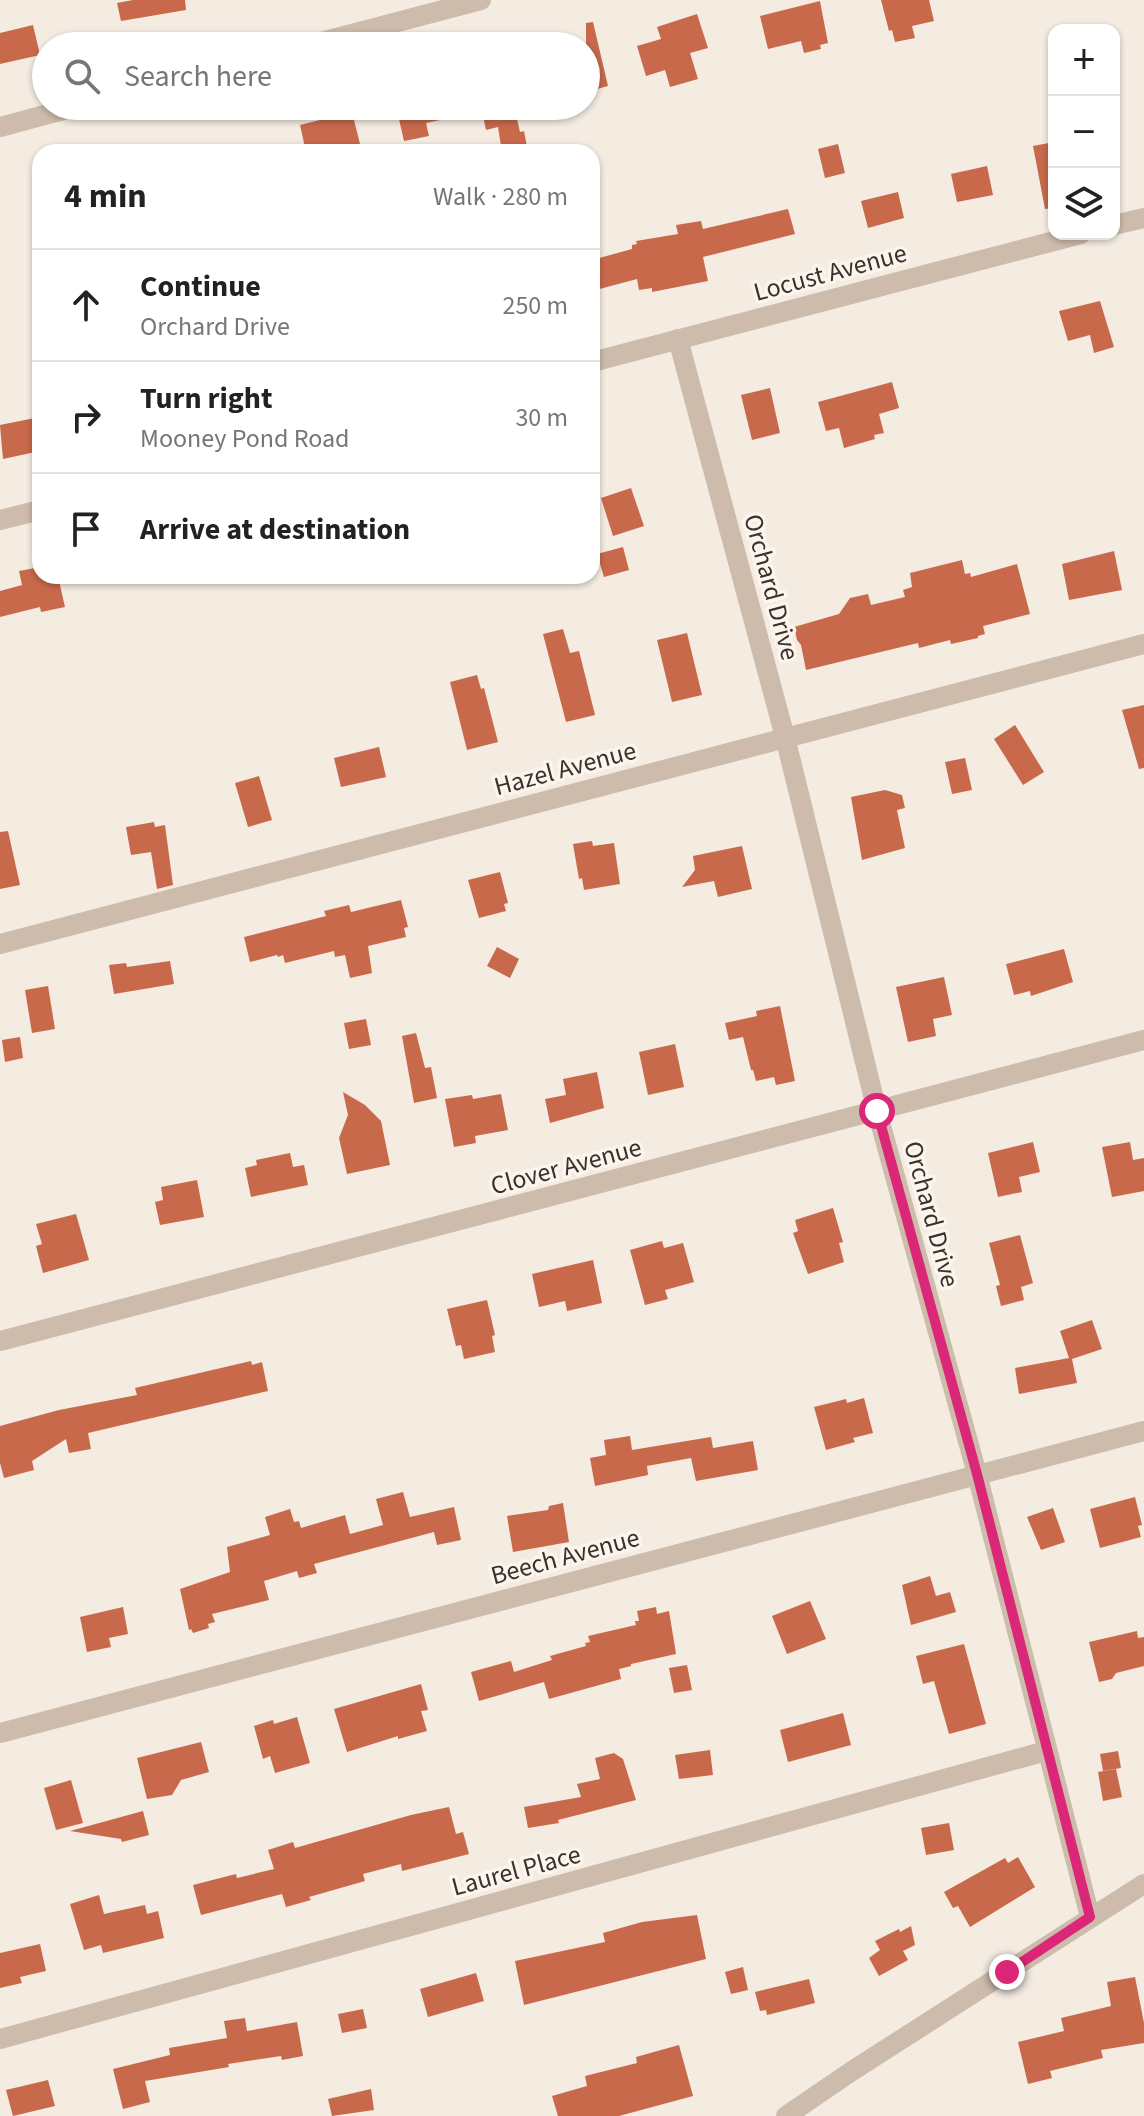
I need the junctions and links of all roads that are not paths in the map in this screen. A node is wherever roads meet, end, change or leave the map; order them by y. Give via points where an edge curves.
1 (481, 0) edge
2 (359, 32) edge
3 (32, 118) edge
4 (0, 127) edge
5 (1144, 218) edge
6 (1120, 224) edge
7 (1058, 240) edge
8 (678, 339) junction
9 (600, 360) edge
10 (32, 512) edge
11 (0, 520) edge
12 (1144, 644) edge
13 (785, 737) junction
14 (0, 944) edge
15 (1144, 1040) edge
16 (877, 1111) junction
17 (0, 1341) edge
18 (1144, 1431) edge
19 (977, 1474) junction
20 (0, 1733) edge
21 (1046, 1751) junction
22 (1144, 1884) edge
23 (1090, 1917) junction
24 (0, 2039) edge
25 (786, 2116) edge

1 - 2 street
3 - 4 street
5 - 6 street
7 - 8 street, Locust Avenue
8 - 9 street, Locust Avenue
8 - 13 street, Orchard Drive
10 - 11 street
12 - 13 street, Hazel Avenue
13 - 14 street, Hazel Avenue
13 - 16 street, Orchard Drive
15 - 16 street, Clover Avenue
16 - 17 street, Clover Avenue
16 - 19 street, Orchard Drive
18 - 19 street, Beech Avenue
19 - 20 street, Beech Avenue
19 - 21 street, Orchard Drive
21 - 23 street, Orchard Drive
21 - 24 street, Laurel Place
22 - 23 street
23 - 25 street

